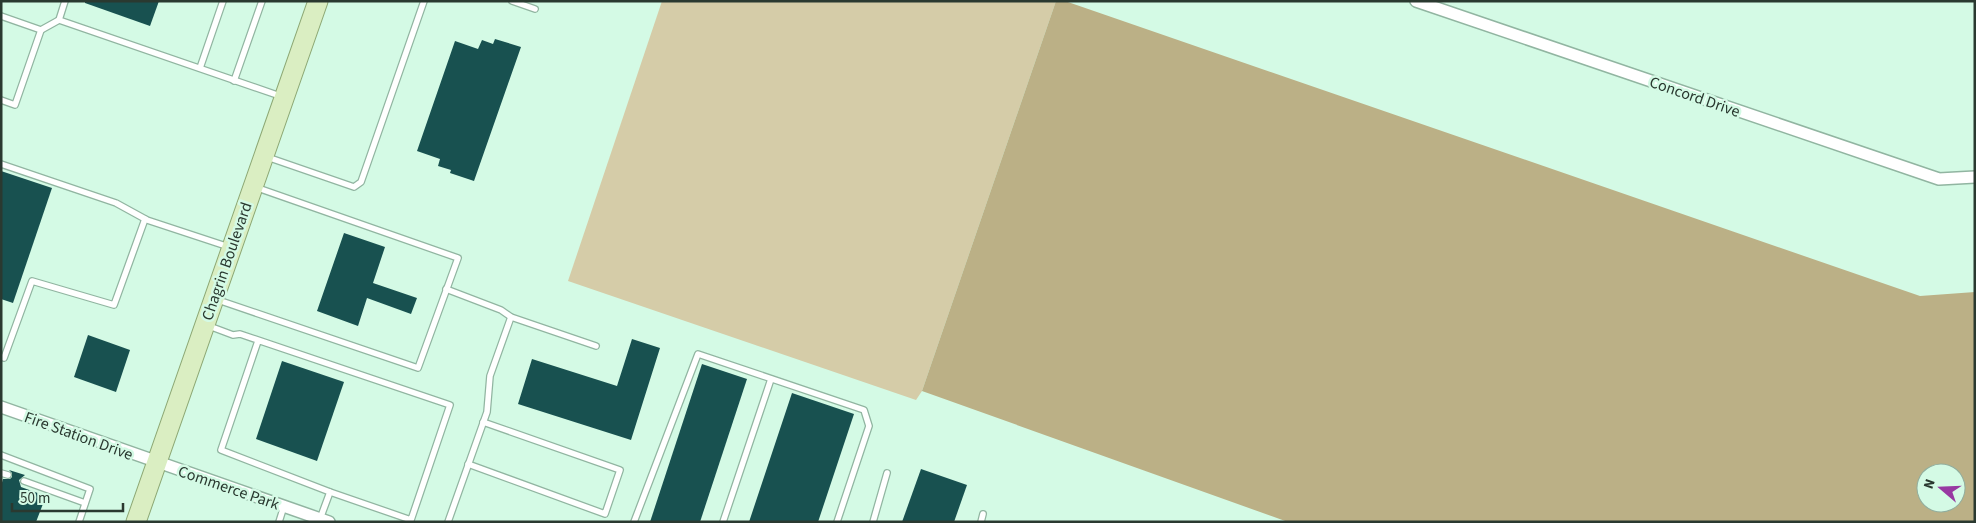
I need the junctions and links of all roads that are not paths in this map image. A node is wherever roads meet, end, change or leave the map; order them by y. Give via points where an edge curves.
1 (66, 1) edge
2 (223, 1) edge
3 (262, 1) edge
4 (318, 1) edge
5 (424, 1) edge
6 (512, 1) edge
7 (1416, 1) edge
8 (536, 9) dead end
9 (1, 16) edge
10 (59, 20) junction
11 (41, 30) junction
12 (200, 68) junction
13 (234, 81) junction
14 (285, 97) junction
15 (1, 100) edge
16 (263, 155) junction
17 (1, 164) edge
18 (1975, 177) edge
19 (253, 186) junction
20 (145, 219) junction
21 (231, 248) junction
22 (446, 289) junction
23 (213, 298) junction
24 (511, 317) junction
25 (204, 324) junction
26 (258, 340) junction
27 (596, 346) dead end
28 (3, 357) edge
29 (1, 366) edge
30 (771, 379) junction
31 (1, 407) edge
32 (483, 422) junction
33 (1, 455) edge
34 (156, 462) junction
35 (468, 464) junction
36 (888, 473) dead end
37 (24, 481) dead end
38 (330, 492) junction
39 (86, 503) junction
40 (284, 506) junction
41 (984, 514) dead end
42 (325, 520) edge
43 (410, 521) edge
44 (79, 522) edge
45 (136, 522) edge
46 (278, 522) edge
47 (448, 522) edge
48 (634, 522) edge
49 (723, 522) edge
50 (837, 522) edge
51 (873, 522) edge
52 (981, 522) edge

1 - 10 lane
2 - 12 lane
3 - 13 lane
4 - 14 main road, Chagrin Boulevard
5 - 16 lane via 361,182 354,187
6 - 8 lane
7 - 18 street, Concord Drive via 1939,180
9 - 11 lane
10 - 11 lane
10 - 12 lane
11 - 15 lane via 15,105
12 - 13 lane
13 - 14 lane
14 - 16 main road, Chagrin Boulevard
16 - 19 main road, Chagrin Boulevard
17 - 20 lane via 116,203
19 - 21 main road, Chagrin Boulevard
19 - 22 lane via 458,258
20 - 21 lane
20 - 28 lane via 114,306 32,281
21 - 23 main road, Chagrin Boulevard
22 - 23 lane via 418,368
22 - 24 lane
23 - 25 main road, Chagrin Boulevard
24 - 27 lane
24 - 32 lane via 490,376
25 - 26 lane
25 - 34 main road, Chagrin Boulevard
26 - 38 lane via 221,450
26 - 43 lane via 450,405
28 - 29 lane
30 - 48 lane via 698,354
30 - 49 lane
30 - 50 lane via 864,410 869,426
31 - 34 street, Fire Station Drive
32 - 35 lane
32 - 35 lane via 620,470 605,514
33 - 39 lane via 90,489
34 - 40 street, Commerce Park
34 - 45 main road, Chagrin Boulevard
35 - 47 lane
36 - 51 lane
37 - 39 lane
38 - 42 lane
38 - 43 lane
39 - 44 lane
40 - 42 street, Commerce Park
40 - 46 lane
41 - 52 lane

